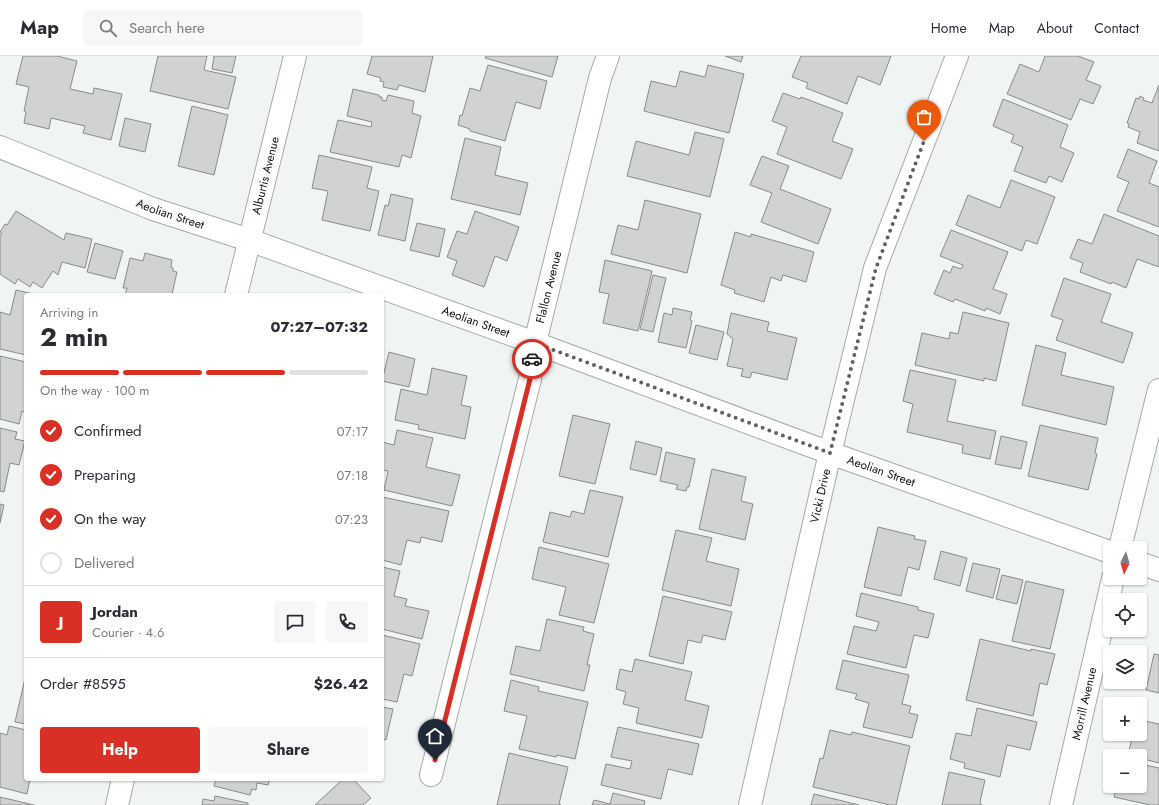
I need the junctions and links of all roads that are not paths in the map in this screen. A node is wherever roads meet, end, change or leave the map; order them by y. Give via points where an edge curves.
1 (295, 56) edge
2 (608, 56) edge
3 (957, 56) edge
4 (0, 147) edge
5 (249, 240) junction
6 (236, 293) edge
7 (535, 343) junction
8 (1159, 390) edge
9 (830, 453) junction
10 (1122, 541) edge
11 (1103, 550) edge
12 (1147, 566) edge
13 (1159, 570) edge
14 (1111, 585) edge
15 (432, 775) dead end
16 (123, 781) edge
17 (117, 805) edge
18 (750, 805) edge
19 (1061, 805) edge

1 - 5 street, Alburtis Avenue
2 - 7 street, Flallon Avenue via 600,78
3 - 9 street, Vicki Drive via 876,268
4 - 5 street, Aeolian Street via 153,209
5 - 6 street, Alburtis Avenue
5 - 7 street, Aeolian Street
7 - 9 street, Aeolian Street
7 - 15 street, Flallon Avenue via 530,379
8 - 10 street
9 - 11 street, Aeolian Street
9 - 18 street, Vicki Drive
12 - 13 street
14 - 19 street, Morrill Avenue
16 - 17 street

